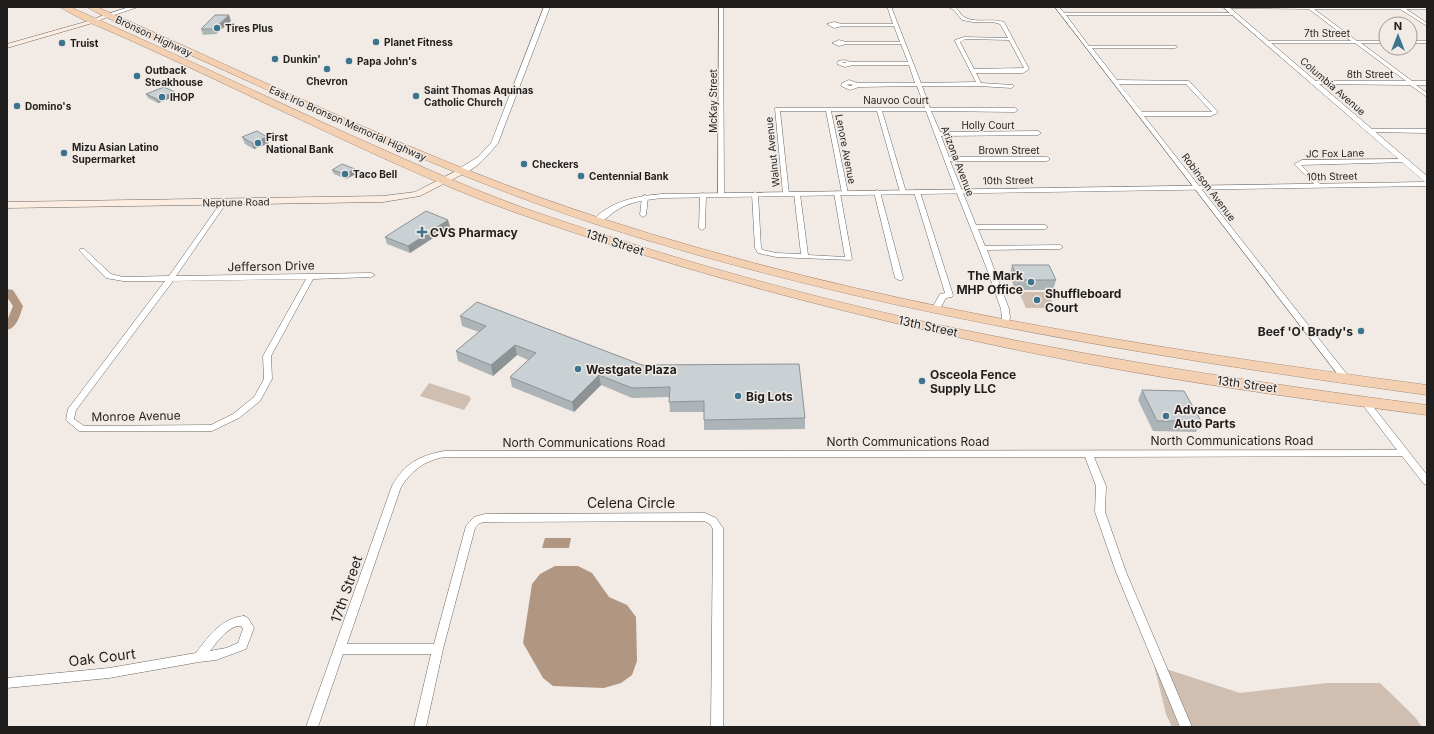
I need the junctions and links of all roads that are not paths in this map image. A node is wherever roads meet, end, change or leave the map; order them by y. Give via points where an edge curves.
1 (64, 7) edge
2 (91, 7) edge
3 (135, 7) edge
4 (547, 7) edge
5 (721, 7) edge
6 (891, 7) edge
7 (950, 7) edge
8 (1057, 7) edge
9 (1226, 7) edge
10 (1309, 7) edge
11 (1400, 7) edge
12 (1427, 8) edge
13 (1062, 14) junction
14 (1234, 14) junction
15 (108, 15) junction
16 (92, 20) junction
17 (842, 25) dead end
18 (896, 25) junction
19 (1427, 25) edge
20 (1009, 39) junction
21 (7, 42) edge
22 (1267, 42) junction
23 (1356, 42) junction
24 (1378, 42) edge
25 (903, 43) junction
26 (846, 44) dead end
27 (7, 46) edge
28 (1088, 47) junction
29 (1175, 47) dead end
30 (161, 52) junction
31 (207, 60) junction
32 (851, 63) dead end
33 (911, 64) junction
34 (972, 71) junction
35 (236, 72) joint
36 (222, 80) junction
37 (1115, 82) junction
38 (258, 83) junction
39 (1314, 83) junction
40 (1411, 83) junction
41 (1427, 83) edge
42 (979, 84) junction
43 (857, 85) dead end
44 (919, 85) junction
45 (1012, 86) dead end
46 (240, 88) junction
47 (1427, 94) edge
48 (296, 99) junction
49 (777, 109) joint
50 (828, 109) junction
51 (879, 109) junction
52 (928, 109) junction
53 (1015, 110) dead end
54 (1140, 114) junction
55 (300, 116) joint
56 (1370, 131) junction
57 (1427, 131) edge
58 (1038, 133) dead end
59 (938, 134) junction
60 (947, 159) junction
61 (1047, 159) dead end
62 (1405, 161) junction
63 (460, 172) junction
64 (1427, 180) edge
65 (444, 181) junction
66 (1427, 184) edge
67 (1318, 186) junction
68 (1198, 187) junction
69 (959, 191) junction
70 (878, 192) junction
71 (903, 192) junction
72 (917, 192) junction
73 (841, 193) junction
74 (721, 194) junction
75 (755, 194) junction
76 (786, 194) junction
77 (796, 194) junction
78 (703, 195) junction
79 (645, 197) junction
80 (224, 202) junction
81 (7, 205) edge
82 (643, 215) dead end
83 (596, 221) junction
84 (974, 227) junction
85 (1045, 227) dead end
86 (702, 228) dead end
87 (1060, 247) dead end
88 (982, 248) junction
89 (82, 250) dead end
90 (805, 256) junction
91 (371, 275) dead end
92 (311, 277) junction
93 (171, 278) junction
94 (899, 278) dead end
95 (935, 310) junction
96 (1004, 324) junction
97 (929, 326) junction
98 (1002, 342) junction
99 (1132, 348) junction
100 (1132, 366) junction
101 (1346, 379) junction
102 (1427, 390) edge
103 (1427, 396) edge
104 (1365, 402) junction
105 (1427, 410) edge
106 (1088, 453) junction
107 (1404, 453) junction
108 (414, 464) joint
109 (1427, 482) edge
110 (340, 650) junction
111 (438, 650) junction
112 (199, 657) dead end
113 (7, 683) edge
114 (312, 727) edge
115 (420, 727) edge
116 (717, 727) edge
117 (1186, 727) edge

1 - 16 highway, Bronson Highway
2 - 15 highway, Bronson Highway
3 - 15 street
4 - 63 street via 494,143 480,158
5 - 74 street, McKay Street
6 - 18 street, Arizona Avenue
7 - 20 street via 957,9 966,20 992,20 1002,23 1010,35
8 - 13 street, Robinson Avenue
9 - 10 street
9 - 14 street, Columbia Avenue
10 - 11 street
10 - 23 street
11 - 12 street
11 - 19 street
13 - 14 street
13 - 28 street, Robinson Avenue
14 - 22 street, Columbia Avenue
15 - 16 main road
15 - 31 highway, Bronson Highway
16 - 21 main road
16 - 27 main road
16 - 30 highway, Bronson Highway
17 - 18 street
18 - 25 street, Arizona Avenue
20 - 34 street via 958,39
20 - 34 street via 1026,70
22 - 23 street, 7th Street
22 - 39 street, Columbia Avenue
23 - 24 street, 7th Street
23 - 40 street
25 - 26 street
25 - 33 street, Arizona Avenue
28 - 29 street
28 - 37 street, Robinson Avenue
30 - 31 highway via 173,51
30 - 36 highway, Bronson Highway
31 - 35 highway, Bronson Highway
32 - 33 street
33 - 44 street, Arizona Avenue
34 - 42 street
35 - 38 highway, East Irlo Bronson Memorial Highway
36 - 38 highway via 242,84
36 - 46 highway, Bronson Highway
37 - 54 street, Robinson Avenue
37 - 54 street via 1187,82 1215,112
38 - 48 highway, East Irlo Bronson Memorial Highway
39 - 40 street, 8th Street
39 - 56 street, Columbia Avenue
40 - 41 street, 8th Street
40 - 47 street
42 - 44 street
42 - 45 street
43 - 44 street
44 - 52 street, Arizona Avenue
46 - 48 highway via 260,88 284,98
46 - 55 highway, Bronson Highway
48 - 63 highway, East Irlo Bronson Memorial Highway
49 - 50 street, Nauvoo Court
49 - 76 street, Walnut Avenue
50 - 51 street, Nauvoo Court
50 - 73 street, Lenore Avenue
51 - 52 street, Nauvoo Court
51 - 71 street
52 - 53 street, Nauvoo Court
52 - 59 street, Arizona Avenue
54 - 68 street, Robinson Avenue
55 - 65 highway, East Irlo Bronson Memorial Highway
56 - 57 street
56 - 62 street, Columbia Avenue
58 - 59 street, Holly Court
59 - 60 street, Arizona Avenue
60 - 61 street, Brown Street
60 - 69 street, Arizona Avenue
62 - 64 street, Columbia Avenue
62 - 67 street, JC Fox Lane via 1298,162 1297,164
63 - 65 main road, Neptune Road
63 - 83 highway, 13th Street
65 - 80 main road, Neptune Road via 417,194 383,199
65 - 97 highway, 13th Street via 549,220 666,258 741,280
66 - 67 street, 10th Street
67 - 68 street, 10th Street
68 - 69 street, 10th Street
68 - 101 street, Robinson Avenue
69 - 72 street, 10th Street
69 - 84 street, Arizona Avenue
70 - 71 street, 10th Street
70 - 73 street, 10th Street
70 - 94 street
71 - 72 street, 10th Street
72 - 95 street via 949,294 943,296
73 - 77 street, 10th Street
73 - 90 street, Lenore Avenue via 849,259
74 - 75 street, 10th Street
74 - 78 street, 10th Street
75 - 76 street, 10th Street
75 - 90 street via 760,252
76 - 77 street, 10th Street
77 - 90 street, Walnut Avenue
78 - 79 street, 10th Street
78 - 86 street
79 - 82 street
79 - 83 street, 10th Street via 617,205
80 - 81 main road, Neptune Road
80 - 93 street, Monroe Avenue
83 - 95 highway, 13th Street via 751,267
84 - 85 street
84 - 88 street, Arizona Avenue
87 - 88 street
88 - 96 street, Arizona Avenue via 1005,309
89 - 93 street, Jefferson Drive via 109,276 123,279
91 - 92 street, Jefferson Drive
92 - 93 street, Jefferson Drive
92 - 93 street, Monroe Avenue via 267,356 268,379 257,399 236,416 212,428 82,429 70,420 72,410
95 - 96 highway, 13th Street
96 - 97 highway via 986,331 949,325
96 - 99 highway, 13th Street
97 - 98 highway, 13th Street
98 - 99 highway via 1009,334 1016,333 1115,351
98 - 100 highway, 13th Street
99 - 101 highway, 13th Street
100 - 101 highway via 1172,366 1326,388
100 - 104 highway, 13th Street
101 - 102 highway, 13th Street
103 - 104 highway via 1386,391 1370,394
104 - 105 highway, 13th Street
104 - 107 street
106 - 107 street, North Communications Road
106 - 108 street, North Communications Road via 444,454
106 - 117 street via 1101,486 1100,512 1121,572
107 - 109 street
108 - 110 street, 17th Street via 405,472 397,486
110 - 111 street
110 - 114 street, 17th Street
111 - 115 street, Celena Circle
111 - 116 street, Celena Circle via 471,526 477,520 705,516 714,521 718,528
112 - 113 street, Oak Court via 109,673

